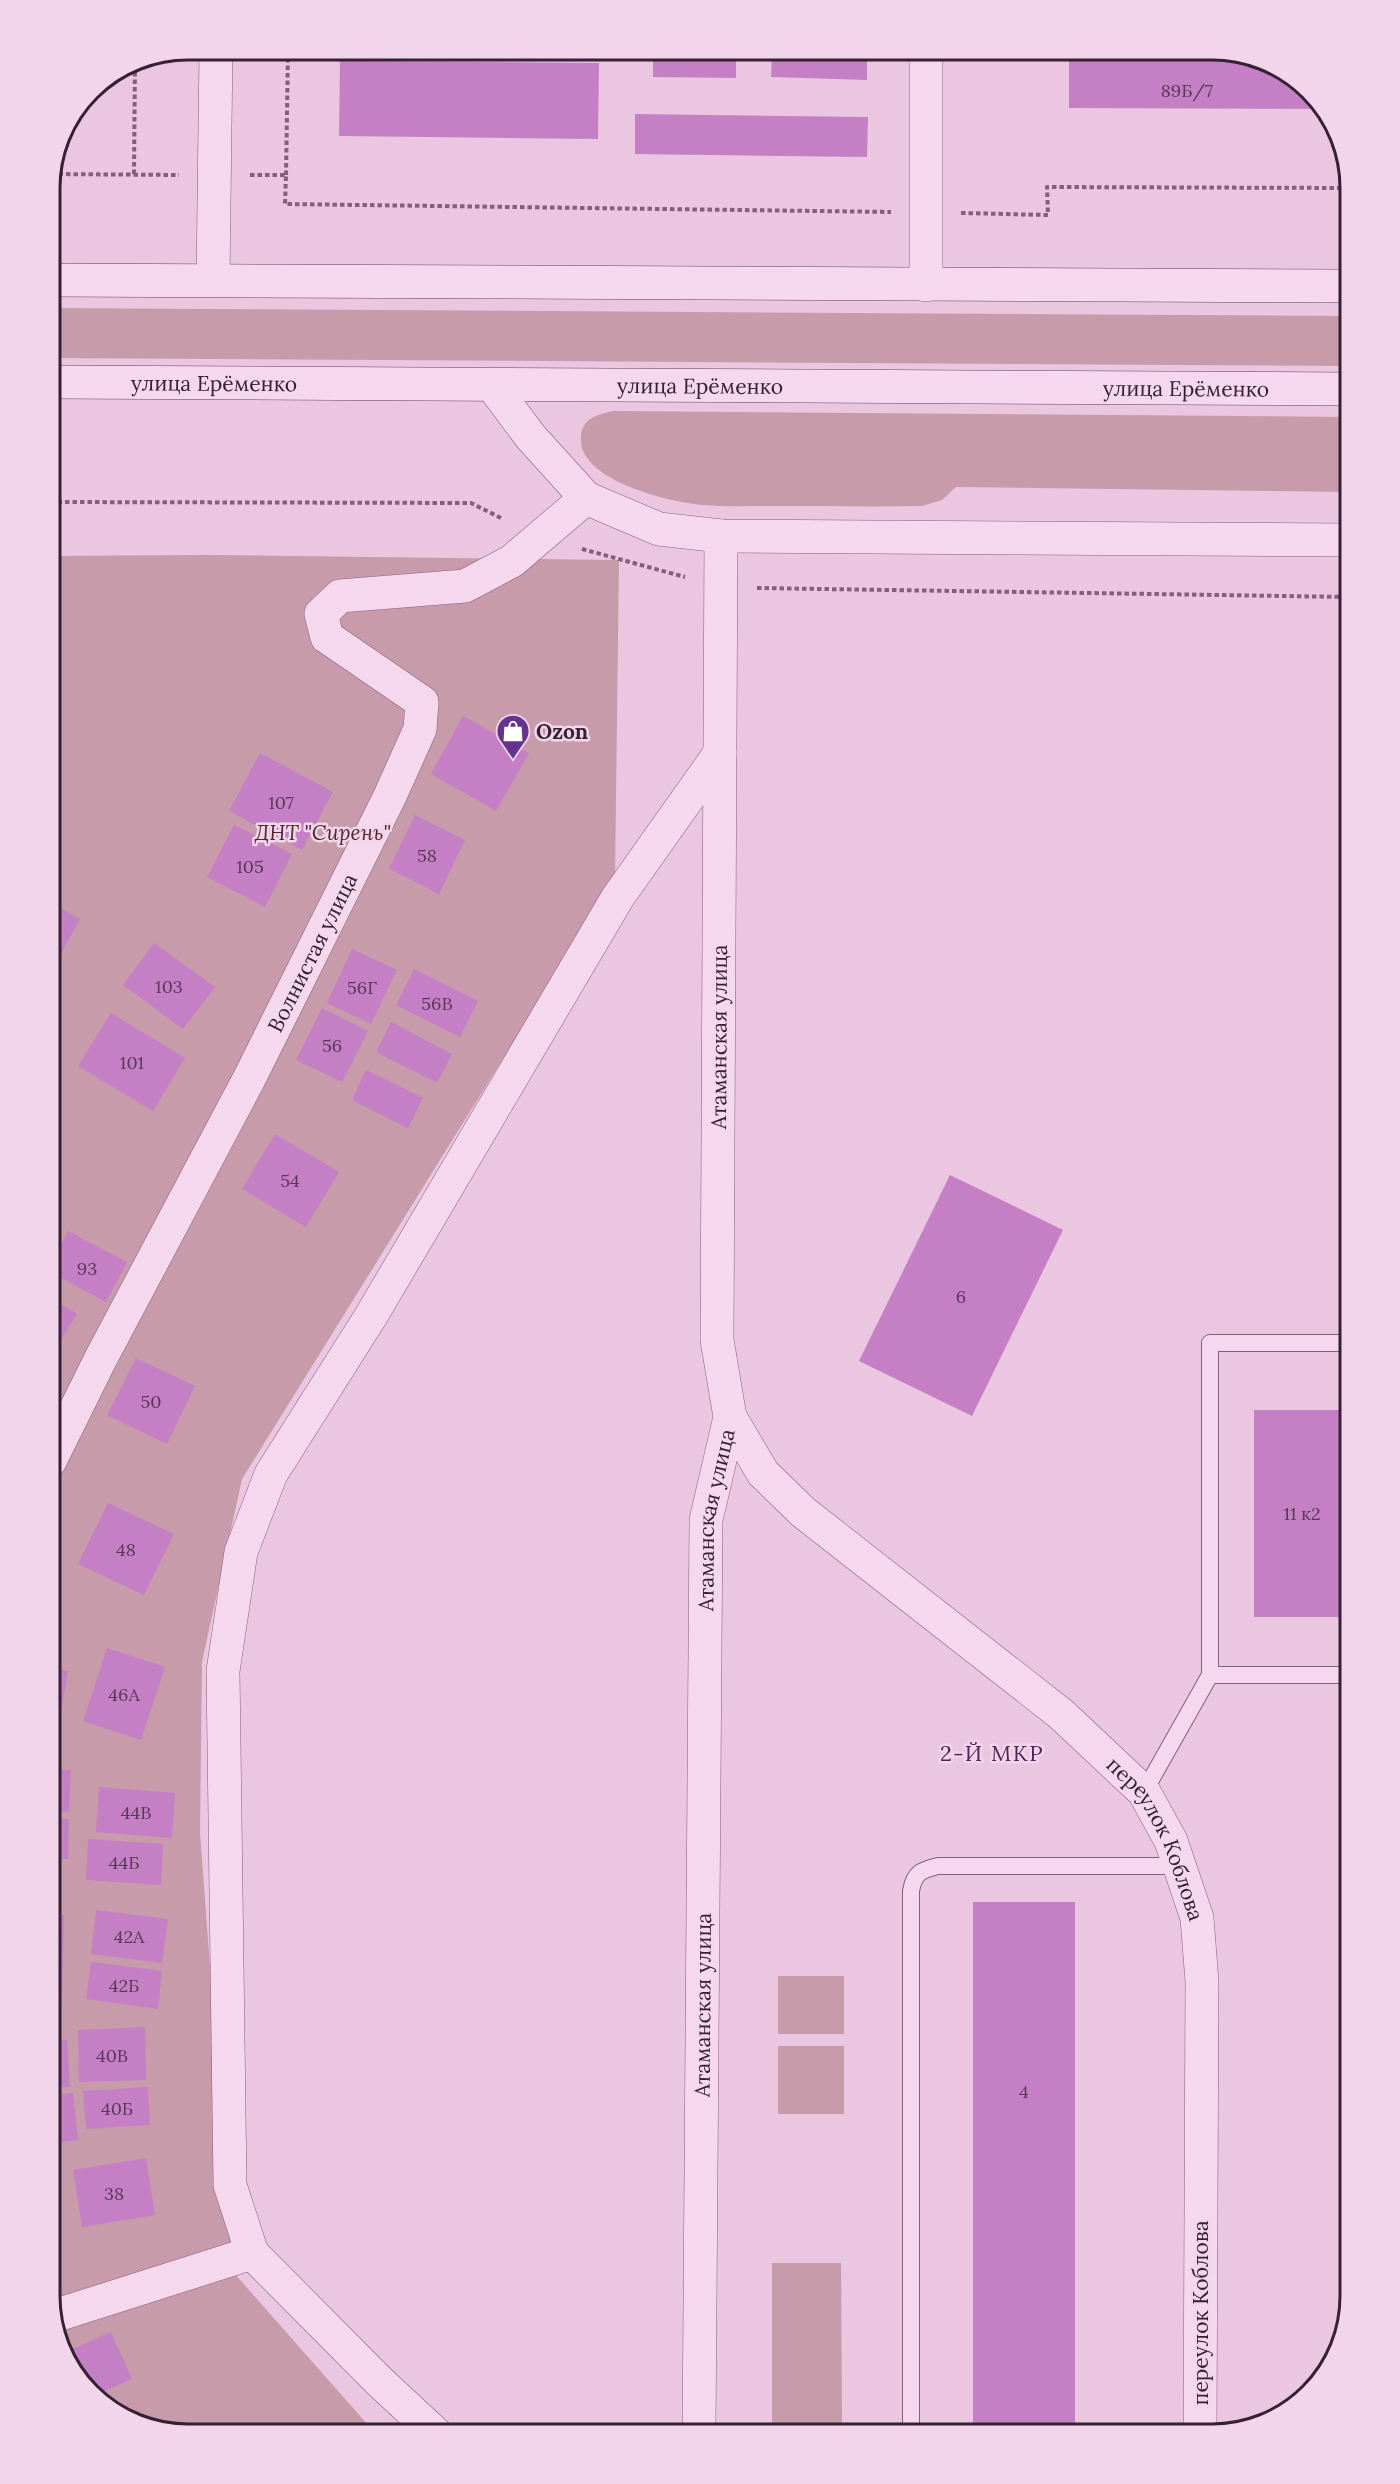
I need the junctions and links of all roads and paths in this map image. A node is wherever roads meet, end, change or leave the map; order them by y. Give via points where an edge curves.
1 (216, 60) edge
2 (288, 60) edge
3 (926, 60) edge
4 (135, 72) edge
5 (61, 174) edge
6 (134, 174) junction
7 (215, 175) junction
8 (286, 176) junction
9 (1340, 188) edge
10 (926, 213) junction
11 (60, 280) edge
12 (213, 280) junction
13 (926, 285) junction
14 (1340, 286) edge
15 (60, 382) edge
16 (492, 386) junction
17 (1340, 389) edge
18 (586, 498) junction
19 (60, 502) edge
20 (721, 536) junction
21 (539, 538) junction
22 (1340, 540) edge
23 (721, 587) junction
24 (1340, 597) edge
25 (720, 753) junction
26 (1340, 1343) edge
27 (730, 1417) junction
28 (60, 1441) edge
29 (1210, 1675) junction
30 (1340, 1675) edge
31 (1144, 1792) junction
32 (1179, 1866) junction
33 (252, 2253) junction
34 (61, 2314) edge
35 (425, 2424) edge
36 (699, 2424) edge
37 (911, 2424) edge
38 (1200, 2424) edge

1 - 7 street
2 - 8 path
3 - 10 street
4 - 6 path
5 - 6 path
6 - 7 path
7 - 8 path
7 - 12 street
8 - 10 path via 285,204
9 - 10 path via 1047,187 1048,215
10 - 13 street
11 - 12 street
12 - 13 street
13 - 14 street
15 - 16 street, улица Ерёменко
16 - 17 street, улица Ерёменко
16 - 18 street via 530,436
18 - 20 street via 659,529
18 - 21 street, Волнистая улица
19 - 21 path via 471,503
20 - 22 street
20 - 23 street, Атаманская улица
21 - 23 path
21 - 28 street, Волнистая улица via 512,561 465,586 340,596 321,614 327,637 422,702 420,729 249,1079
23 - 24 path
23 - 25 street, Атаманская улица
25 - 27 street, Атаманская улица via 717,1340
25 - 33 street via 618,897 371,1316 271,1474 241,1552 223,1671 230,2185
26 - 29 lane via 1210,1343
27 - 31 street, переулок Коблова via 763,1473 803,1512 1061,1714
27 - 36 street, Атаманская улица via 706,1520
29 - 30 lane
29 - 31 lane
31 - 32 street, переулок Коблова via 1171,1841
32 - 37 lane via 938,1866 922,1869 913,1879
32 - 38 street, переулок Коблова via 1197,1918 1202,1982
33 - 34 street
33 - 35 street

